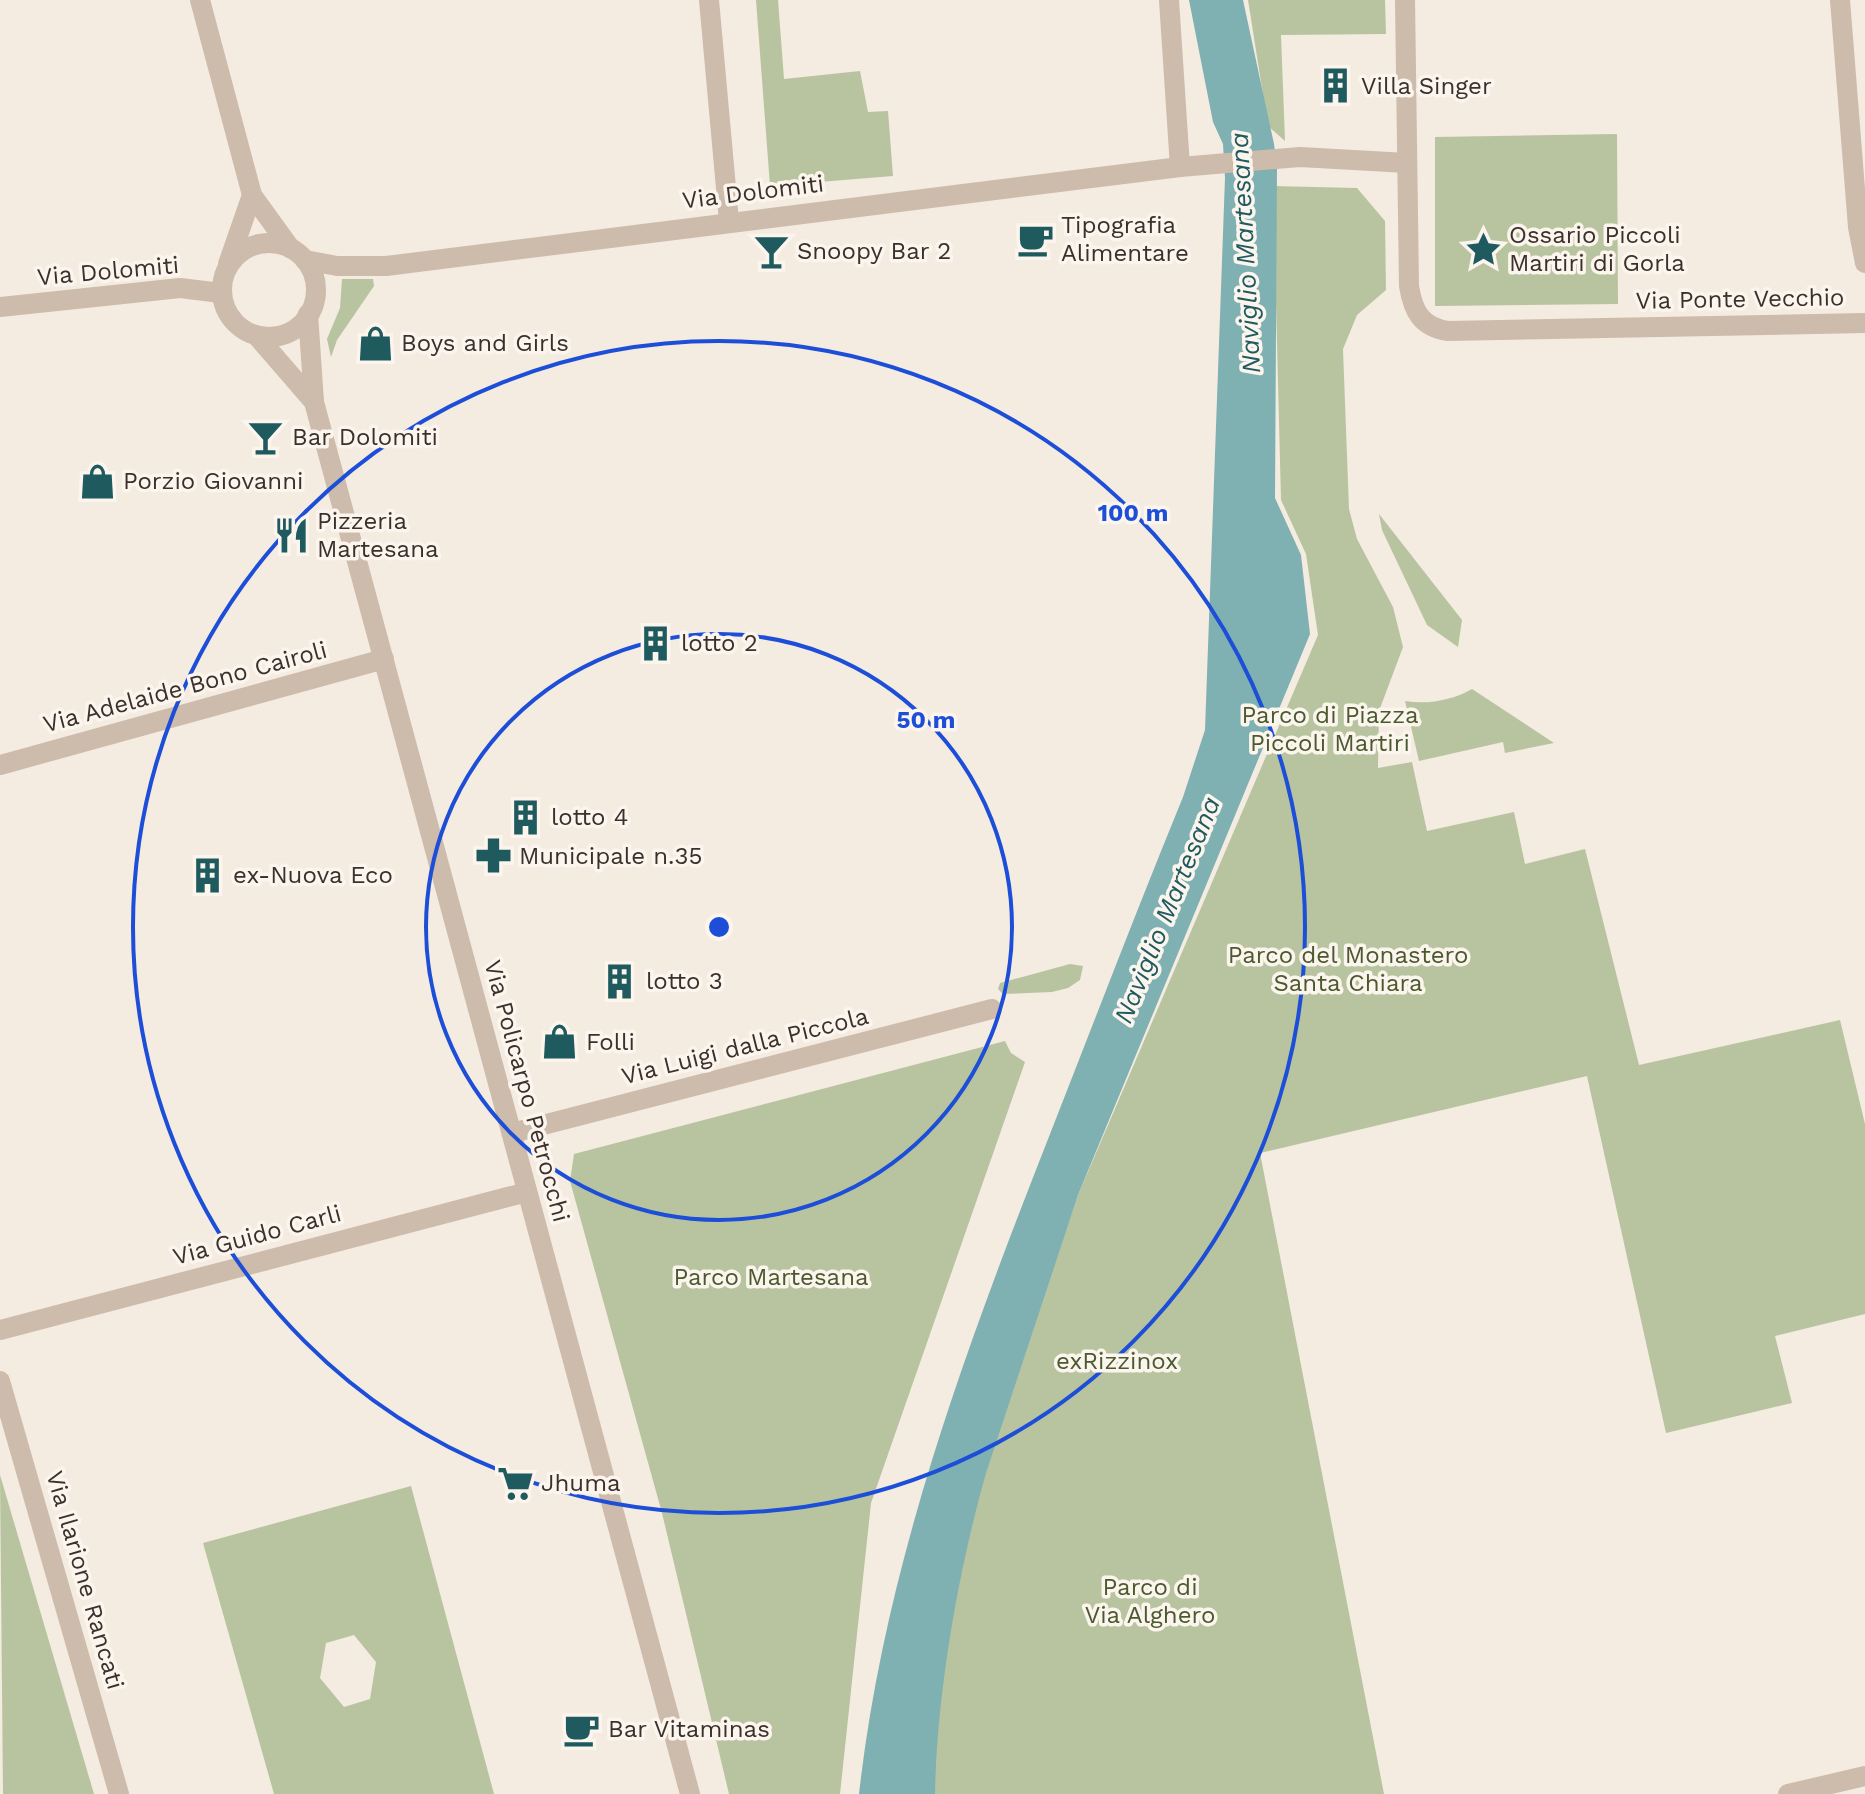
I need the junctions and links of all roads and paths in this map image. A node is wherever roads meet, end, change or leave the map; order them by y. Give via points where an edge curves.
1 (200, 0) edge
2 (709, 0) edge
3 (1169, 0) edge
4 (1405, 0) edge
5 (1840, 0) edge
6 (1407, 163) junction
7 (1180, 167) junction
8 (252, 195) junction
9 (729, 221) junction
10 (298, 254) junction
11 (1865, 263) edge
12 (227, 268) junction
13 (221, 293) junction
14 (0, 307) edge
15 (308, 314) junction
16 (1865, 323) edge
17 (256, 335) junction
18 (314, 402) junction
19 (384, 659) junction
20 (0, 765) edge
21 (992, 1009) dead end
22 (512, 1133) junction
23 (527, 1192) junction
24 (0, 1330) edge
25 (0, 1381) edge
26 (1865, 1776) edge
27 (119, 1794) edge
28 (690, 1794) edge
29 (1788, 1794) edge

1 - 8 street
2 - 9 street
3 - 7 street
4 - 6 street, Via Ponte Vecchio
5 - 11 street
6 - 7 street, Via Dolomiti via 1289,158
6 - 16 street, Via Ponte Vecchio via 1409,286 1412,305 1426,324 1448,331
7 - 9 street, Via Dolomiti
8 - 10 street
8 - 12 street
9 - 10 street, Via Dolomiti via 386,266 337,266
10 - 12 street, Via Dolomiti via 275,243 252,246
10 - 15 street via 315,292
12 - 13 street
13 - 14 street, Via Dolomiti via 180,288
13 - 17 street via 229,314
15 - 17 street via 282,335
15 - 18 street, Via Policarpo Petrocchi
17 - 18 street, Via Policarpo Petrocchi
18 - 19 street, Via Policarpo Petrocchi
19 - 20 street, Via Adelaide Bono Cairoli
19 - 22 street, Via Policarpo Petrocchi
21 - 22 street, Via Luigi dalla Piccola
22 - 23 street, Via Policarpo Petrocchi
23 - 24 street, Via Guido Carli
23 - 28 street, Via Policarpo Petrocchi
25 - 27 street, Via Ilarione Rancati
26 - 29 street

